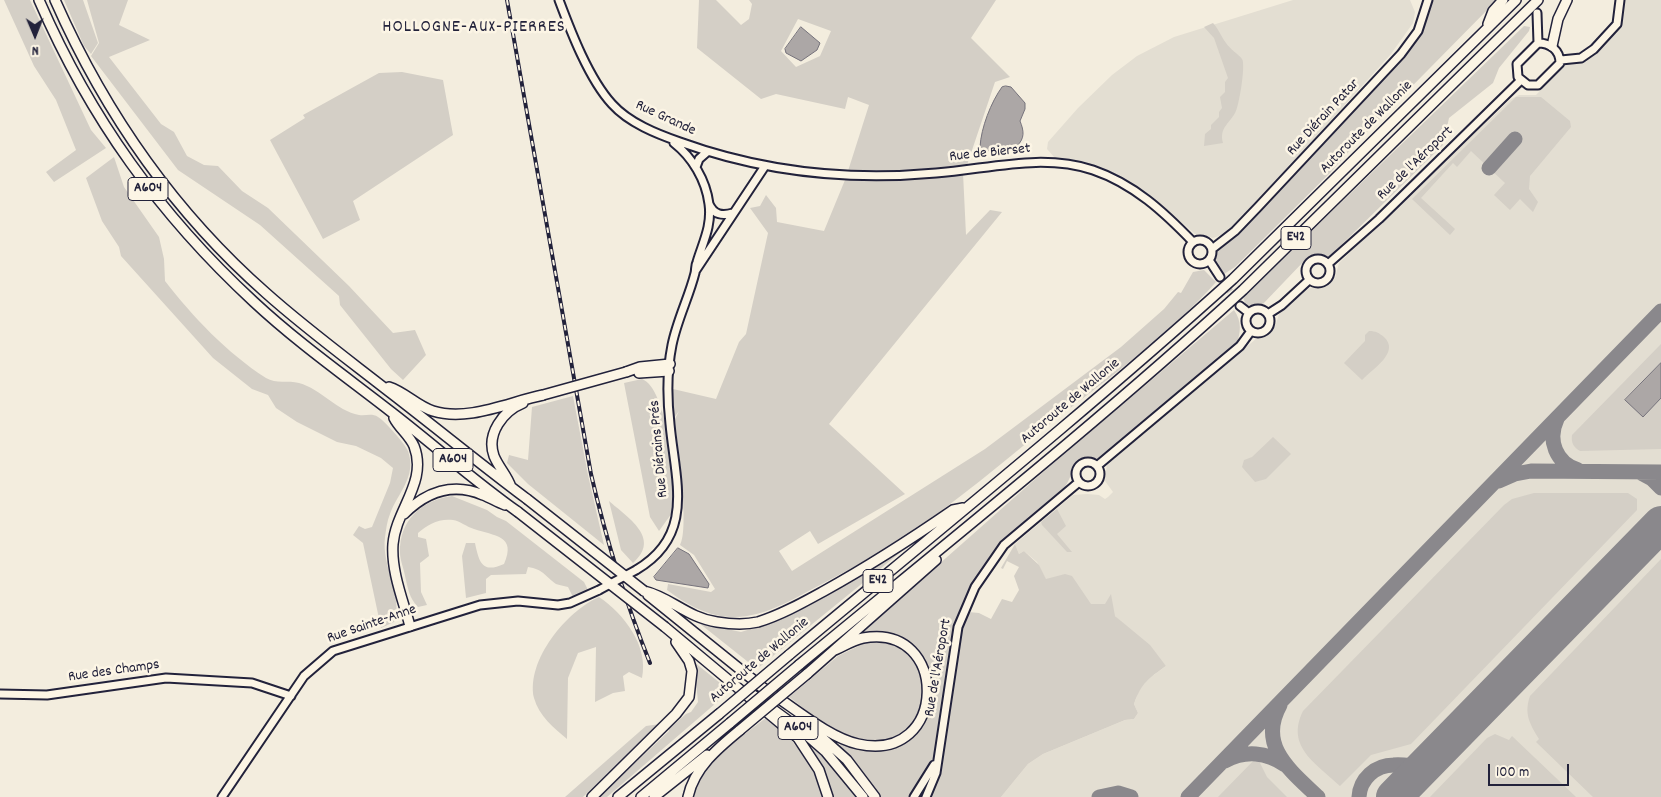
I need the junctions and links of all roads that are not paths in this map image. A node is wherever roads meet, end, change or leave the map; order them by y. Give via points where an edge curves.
1 (39, 0) edge
2 (55, 0) edge
3 (560, 0) edge
4 (1428, 0) edge
5 (1503, 0) edge
6 (1516, 0) edge
7 (1538, 0) edge
8 (1568, 0) edge
9 (1620, 0) edge
10 (1537, 13) dead end
11 (1486, 29) junction
12 (1538, 43) junction
13 (1552, 46) junction
14 (1560, 60) junction
15 (1520, 81) junction
16 (671, 140) junction
17 (707, 152) junction
18 (765, 166) junction
19 (696, 167) junction
20 (709, 204) junction
21 (733, 213) junction
22 (1221, 241) junction
23 (1193, 242) junction
24 (1207, 242) junction
25 (1212, 249) junction
26 (1209, 260) junction
27 (1328, 264) junction
28 (696, 270) junction
29 (1220, 278) tunnel mouth
30 (1310, 280) junction
31 (1240, 306) tunnel mouth
32 (1249, 313) junction
33 (1268, 314) junction
34 (1251, 331) junction
35 (669, 368) junction
36 (380, 384) junction
37 (542, 396) junction
38 (390, 411) junction
39 (1097, 466) junction
40 (1079, 482) junction
41 (511, 487) junction
42 (966, 507) junction
43 (516, 511) junction
44 (401, 518) junction
45 (941, 548) junction
46 (570, 603) joint
47 (684, 617) junction
48 (410, 626) junction
49 (685, 649) junction
50 (835, 650) junction
51 (719, 673) junction
52 (760, 686) junction
53 (0, 694) edge
54 (290, 696) junction
55 (721, 745) junction
56 (938, 756) junction
57 (222, 797) edge
58 (592, 797) edge
59 (618, 797) edge
60 (641, 797) edge
61 (654, 797) edge
62 (688, 797) edge
63 (828, 797) edge
64 (864, 797) edge
65 (875, 797) edge
66 (914, 797) edge
67 (926, 797) edge

1 - 38 highway, A604 via 83,90 142,182 178,225 256,304
2 - 36 highway, A604 via 100,90 155,173 189,216 266,293
3 - 16 main road, Rue Grande via 587,64 606,96 624,115
4 - 22 main road, Rue Diérain Patar via 1418,31 1401,54 1235,231
5 - 11 highway via 1493,11
6 - 11 highway, Autoroute de Wallonie / E42
7 - 45 highway, Autoroute de Wallonie / E42 via 1221,310
8 - 13 highway via 1558,20
9 - 14 main road via 1618,24 1594,49 1581,58
10 - 12 main road
11 - 42 highway, Autoroute de Wallonie / E42 via 1233,279 1130,371
12 - 13 main road
12 - 15 main road via 1517,64 1516,73
13 - 14 main road
14 - 15 main road via 1559,65 1538,85 1528,86
15 - 27 main road, Rue de l'Aéroport via 1379,219
16 - 17 main road, Rue Grande
16 - 19 main road, Rue Diérains Prés
17 - 18 main road, Rue Grande
17 - 19 main road
18 - 21 main road, Rue Diérains Prés
18 - 23 main road, Rue de Bierset via 889,177 1030,162 1075,166 1092,170 1130,188 1170,217
19 - 20 main road, Rue Diérains Prés
20 - 21 main road via 719,214
20 - 28 main road, Rue Diérains Prés via 709,229
21 - 28 main road, Rue Diérains Prés
22 - 24 main road
22 - 25 main road, Rue Diérain Patar
23 - 24 main road
23 - 26 main road via 1188,250 1190,259 1197,264
24 - 25 main road
25 - 26 main road
26 - 29 main road
27 - 30 main road, Rue de l'Aéroport via 1327,280 1318,284
27 - 30 main road via 1321,260 1308,264 1306,272
28 - 35 main road, Rue Diérains Prés via 676,330
30 - 33 main road, Rue de l'Aéroport
31 - 32 main road
32 - 33 main road via 1260,309
32 - 34 main road via 1246,323
33 - 34 main road, Rue de l'Aéroport via 1270,323 1265,331
34 - 39 main road, Rue de l'Aéroport via 1240,346
35 - 37 highway, bridge via 630,371
35 - 46 main road, Rue Diérains Prés, bridge via 670,423 679,494 677,516 669,538 660,551 636,570
36 - 37 highway via 395,389 426,408 445,413 473,412
36 - 41 highway, A604
37 - 41 highway via 509,410 500,419 493,436 494,455 508,475
38 - 43 highway, A604
38 - 44 highway via 413,443 417,457 417,477
39 - 40 main road, Rue de l'Aéroport via 1087,462 1081,465 1077,471
39 - 40 main road via 1100,476 1096,483 1088,486
40 - 56 main road, Rue de l'Aéroport via 1015,534 994,557 975,587 958,627
41 - 47 highway, A604, bridge via 644,591 657,594
42 - 47 highway via 953,510 898,548 772,617 739,624
42 - 59 highway, Autoroute de Wallonie / E42, bridge
43 - 44 highway via 468,490 448,489 427,494
43 - 49 highway, A604, bridge via 665,627
44 - 48 highway via 394,537 393,554
45 - 50 highway via 936,559
45 - 60 highway, Autoroute de Wallonie / E42, bridge
46 - 48 main road, Rue Sainte-Anne via 498,602
47 - 52 highway, A604
48 - 54 main road, Rue Sainte-Anne via 333,651 308,671
49 - 51 highway, A604
49 - 58 highway via 693,680 685,704
50 - 52 highway via 856,640 874,637 895,641 912,652 923,668 928,697 923,716 909,733 883,745 850,742 829,732
50 - 55 highway, bridge
51 - 63 highway via 798,738 819,770
51 - 64 highway, A604 via 801,730 825,751
52 - 65 highway, A604 via 832,745
53 - 54 main road, Rue des Champs via 48,695 166,678 252,683
54 - 57 main road, Rue Sainte-Anne
55 - 61 highway
55 - 62 highway via 701,768
56 - 66 main road, Rue de l'Aéroport
56 - 67 main road, Rue de l'Aéroport via 936,773

